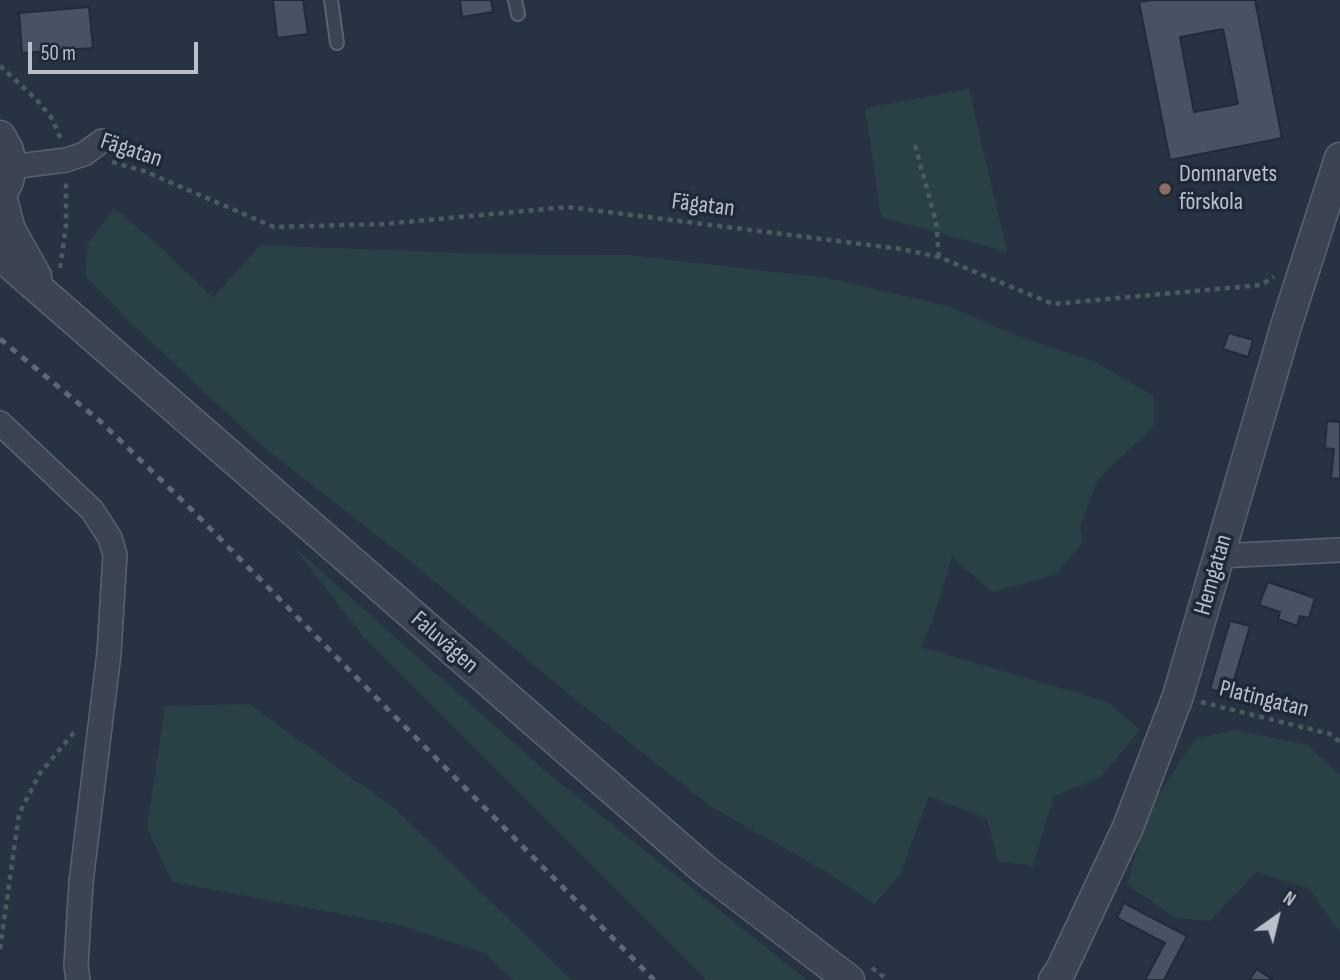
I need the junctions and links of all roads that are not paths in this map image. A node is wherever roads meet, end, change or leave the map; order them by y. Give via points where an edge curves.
1 (331, 0) edge
2 (516, 0) edge
3 (518, 14) dead end
4 (337, 43) dead end
5 (0, 136) edge
6 (93, 147) road end
7 (1338, 165) edge
8 (10, 167) junction
9 (0, 197) edge
10 (0, 255) edge
11 (48, 295) junction
12 (0, 423) edge
13 (1340, 550) edge
14 (1220, 556) junction
15 (78, 980) edge
16 (849, 980) edge
17 (1054, 980) edge

1 - 4 lane
2 - 3 lane
5 - 8 street
6 - 8 street via 66,160
7 - 14 street, Hemgatan
8 - 9 street
9 - 11 street, Faluvägen via 10,230
10 - 11 street, Faluvägen
11 - 16 street, Faluvägen via 705,870
12 - 15 street via 92,510 110,538 114,555 109,653 81,882
13 - 14 street
14 - 17 street, Hemgatan via 1178,696 1128,827

